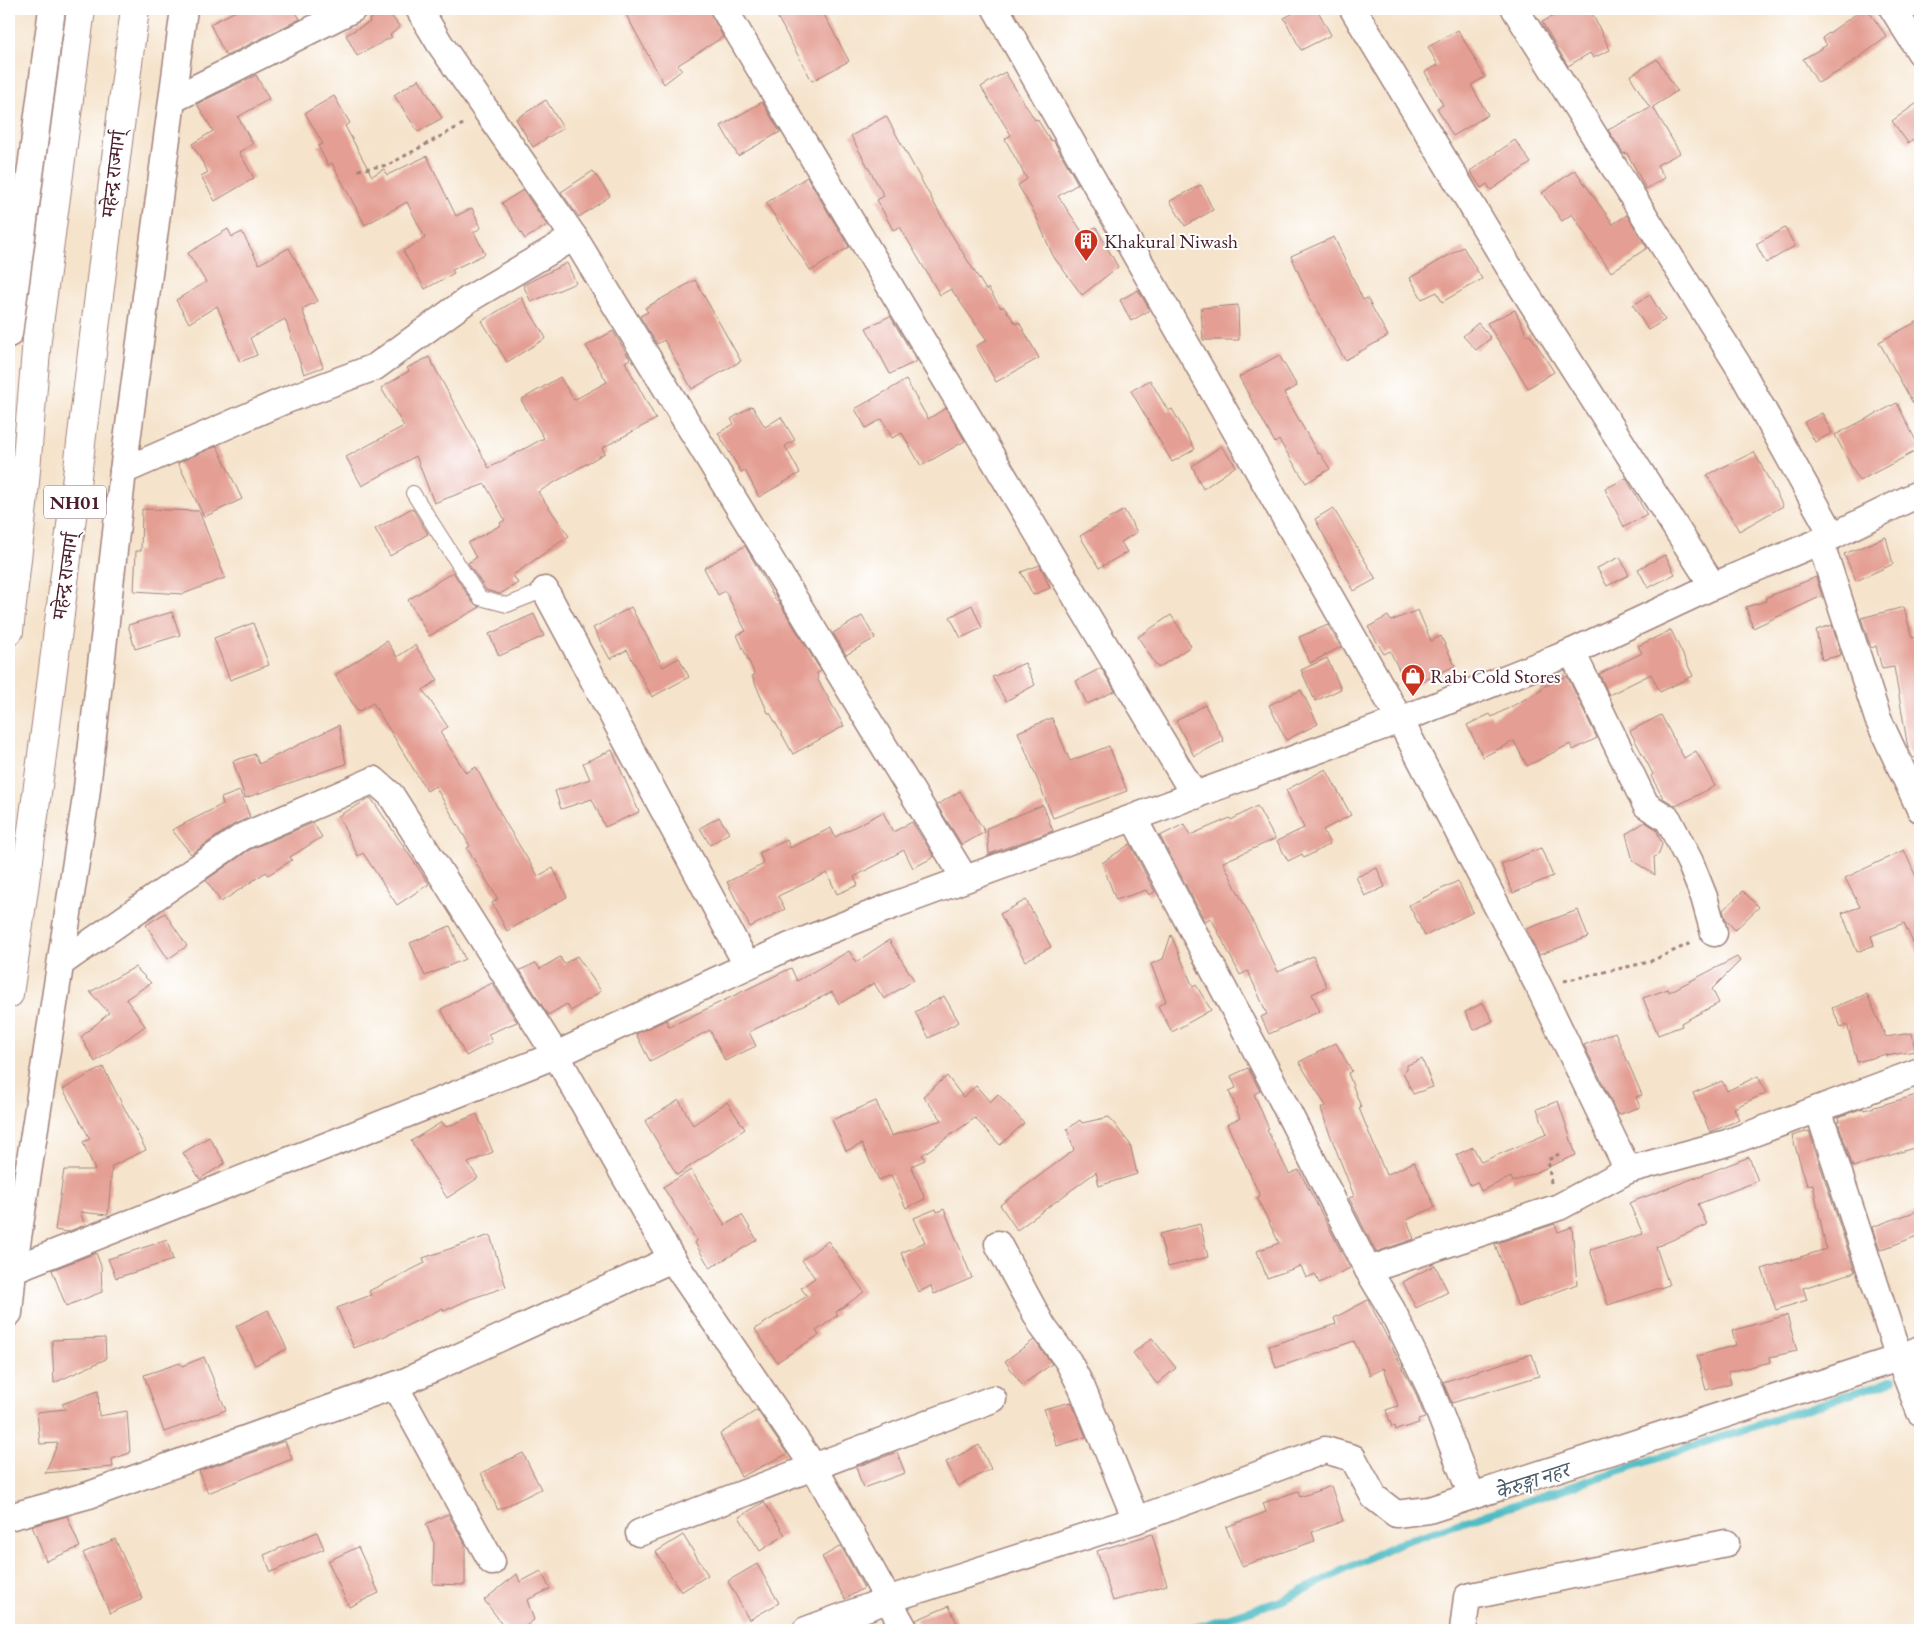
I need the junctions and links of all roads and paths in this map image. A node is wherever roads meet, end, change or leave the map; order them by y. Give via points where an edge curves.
1 (52, 9) edge
2 (81, 9) edge
3 (134, 9) edge
4 (184, 9) edge
5 (353, 9) edge
6 (419, 9) edge
7 (724, 9) edge
8 (996, 9) edge
9 (1353, 9) edge
10 (1515, 9) edge
11 (1894, 9) edge
12 (1920, 52) edge
13 (174, 99) junction
14 (487, 110) junction
15 (358, 170) dead end
16 (574, 238) junction
17 (9, 334) edge
18 (123, 471) junction
19 (1920, 492) edge
20 (413, 493) dead end
21 (1826, 538) junction
22 (1713, 586) junction
23 (545, 590) joint
24 (9, 631) edge
25 (1572, 652) junction
26 (1400, 720) junction
27 (1195, 796) junction
28 (1920, 809) edge
29 (1134, 819) junction
30 (965, 879) junction
31 (1714, 933) joint
32 (61, 963) junction
33 (747, 965) junction
34 (1538, 987) junction
35 (9, 994) edge
36 (556, 1055) junction
37 (1920, 1071) edge
38 (1818, 1109) junction
39 (1559, 1154) dead end
40 (1628, 1170) junction
41 (1559, 1207) junction
42 (998, 1244) dead end
43 (672, 1259) junction
44 (1368, 1270) junction
45 (11, 1271) edge
46 (9, 1313) edge
47 (1910, 1354) edge
48 (395, 1386) junction
49 (993, 1399) dead end
50 (1920, 1412) edge
51 (814, 1467) junction
52 (1472, 1496) junction
53 (9, 1517) edge
54 (1136, 1520) junction
55 (639, 1534) dead end
56 (1726, 1543) dead end
57 (492, 1562) dead end
58 (890, 1599) junction
59 (806, 1630) edge
60 (905, 1630) edge
61 (1463, 1630) edge

1 - 17 street
2 - 24 highway, NH01 via 37,339
3 - 35 highway, महेन्द्र राज्मार्ग् / NH01 via 92,340 75,505
4 - 13 street
5 - 13 street
6 - 14 street
7 - 27 street
8 - 26 street
9 - 22 street via 1509,267
10 - 21 street via 1738,365
11 - 12 street
13 - 18 street
14 - 15 path via 388,165
14 - 16 street
16 - 18 street via 470,299 376,367 281,402
16 - 30 street
18 - 32 street via 86,797
19 - 21 street
20 - 23 lane via 480,598 507,605
21 - 22 street
21 - 28 street via 1878,719
22 - 25 street
23 - 33 street
25 - 26 street
25 - 31 street via 1646,804 1668,819 1690,862
26 - 27 street
26 - 34 street
27 - 29 street
29 - 30 street
29 - 44 street
30 - 33 street
31 - 34 path via 1649,962
32 - 36 street via 242,837 374,780 391,795
32 - 45 street
33 - 36 street
34 - 40 street
36 - 43 street
36 - 45 street
37 - 38 street
38 - 40 street via 1727,1143
38 - 47 street
39 - 41 path via 1548,1160 1548,1176
40 - 41 street
41 - 44 street
42 - 54 street via 1043,1327 1068,1361 1082,1388
43 - 48 street
43 - 51 street
44 - 52 street via 1392,1310 1429,1386
45 - 46 street
47 - 50 street
47 - 52 street
48 - 53 street via 89,1495
48 - 57 street
49 - 51 street
51 - 55 street
51 - 58 street
52 - 54 street via 1429,1510 1396,1514 1374,1497 1353,1458 1325,1450
54 - 58 street
56 - 61 street via 1467,1597
58 - 59 street
58 - 60 street

